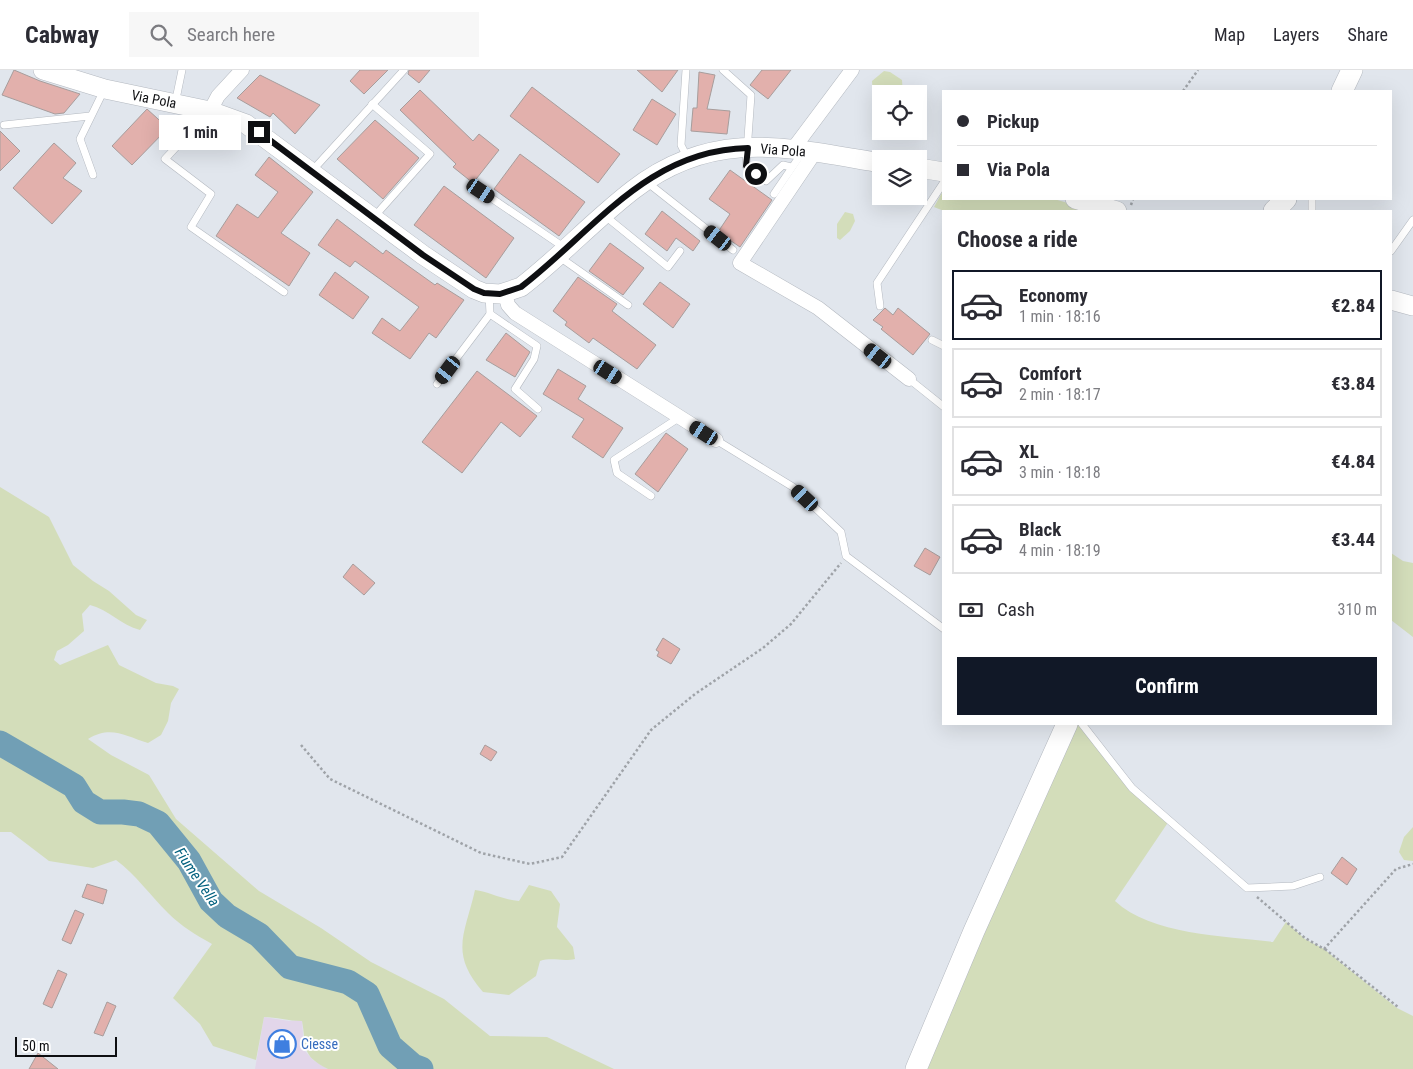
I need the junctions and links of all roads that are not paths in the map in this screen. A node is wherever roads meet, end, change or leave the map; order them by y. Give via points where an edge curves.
1 (182, 70) edge
2 (242, 70) edge
3 (404, 70) edge
4 (686, 70) edge
5 (723, 70) edge
6 (852, 70) edge
7 (48, 71) edge
8 (105, 89) junction
9 (175, 104) junction
10 (372, 104) junction
11 (210, 111) junction
12 (90, 116) junction
13 (4, 125) dead end
14 (748, 148) junction
15 (801, 155) junction
16 (688, 158) junction
17 (872, 162) edge
18 (927, 169) edge
19 (310, 172) junction
20 (942, 172) edge
21 (93, 174) dead end
22 (646, 181) junction
23 (942, 185) edge
24 (481, 191) dead end
25 (774, 194) dead end
26 (1078, 200) edge
27 (1285, 200) edge
28 (1114, 210) edge
29 (1275, 210) edge
30 (604, 215) junction
31 (373, 218) junction
32 (1413, 220) edge
33 (733, 250) dead end
34 (1392, 250) edge
35 (680, 251) dead end
36 (562, 252) junction
37 (284, 292) dead end
38 (497, 294) junction
39 (1392, 300) edge
40 (628, 305) dead end
41 (880, 306) dead end
42 (1413, 306) edge
43 (490, 314) junction
44 (932, 340) dead end
45 (942, 345) edge
46 (909, 379) joint
47 (437, 384) dead end
48 (942, 405) edge
49 (538, 409) dead end
50 (680, 418) junction
51 (716, 440) joint
52 (651, 496) dead end
53 (942, 627) edge
54 (1067, 725) edge
55 (1083, 725) edge
56 (1320, 877) dead end
57 (916, 1069) edge

1 - 9 lane
2 - 11 street via 218,96
3 - 10 lane
4 - 16 lane via 681,145
5 - 14 lane via 751,95
6 - 15 street
7 - 8 street, Via Pola
8 - 9 street, Via Pola
8 - 12 lane
9 - 11 street, Via Pola
10 - 19 lane
10 - 31 lane via 430,154
11 - 19 street, Via Pola via 246,124
11 - 37 lane via 165,159 211,194 191,227
12 - 13 lane
12 - 21 lane via 80,139
14 - 15 street, Via Pola
14 - 15 lane via 746,166 766,181 783,165
14 - 16 street, Via Pola via 710,151
15 - 17 street, Via Pola
15 - 25 lane
15 - 46 street via 740,263 818,308
16 - 22 street, Via Pola
18 - 20 street
19 - 31 street, Via Pola
22 - 30 street, Via Pola
22 - 33 lane
23 - 41 lane via 877,284
24 - 36 lane
26 - 28 street
27 - 29 main road
30 - 35 lane via 668,267
30 - 36 street, Via Pola
31 - 38 street, Via Pola via 474,289
32 - 34 lane
36 - 38 street, Via Pola via 521,287
36 - 40 lane
38 - 43 lane
38 - 50 street via 515,313
39 - 42 street
43 - 47 lane
43 - 49 lane via 537,346 534,360 515,389
44 - 45 lane
46 - 48 lane
50 - 51 street
50 - 52 lane via 614,460 617,473
51 - 53 lane via 794,487 841,532 846,556
54 - 57 main road
55 - 56 lane via 1132,788 1248,888 1293,886

